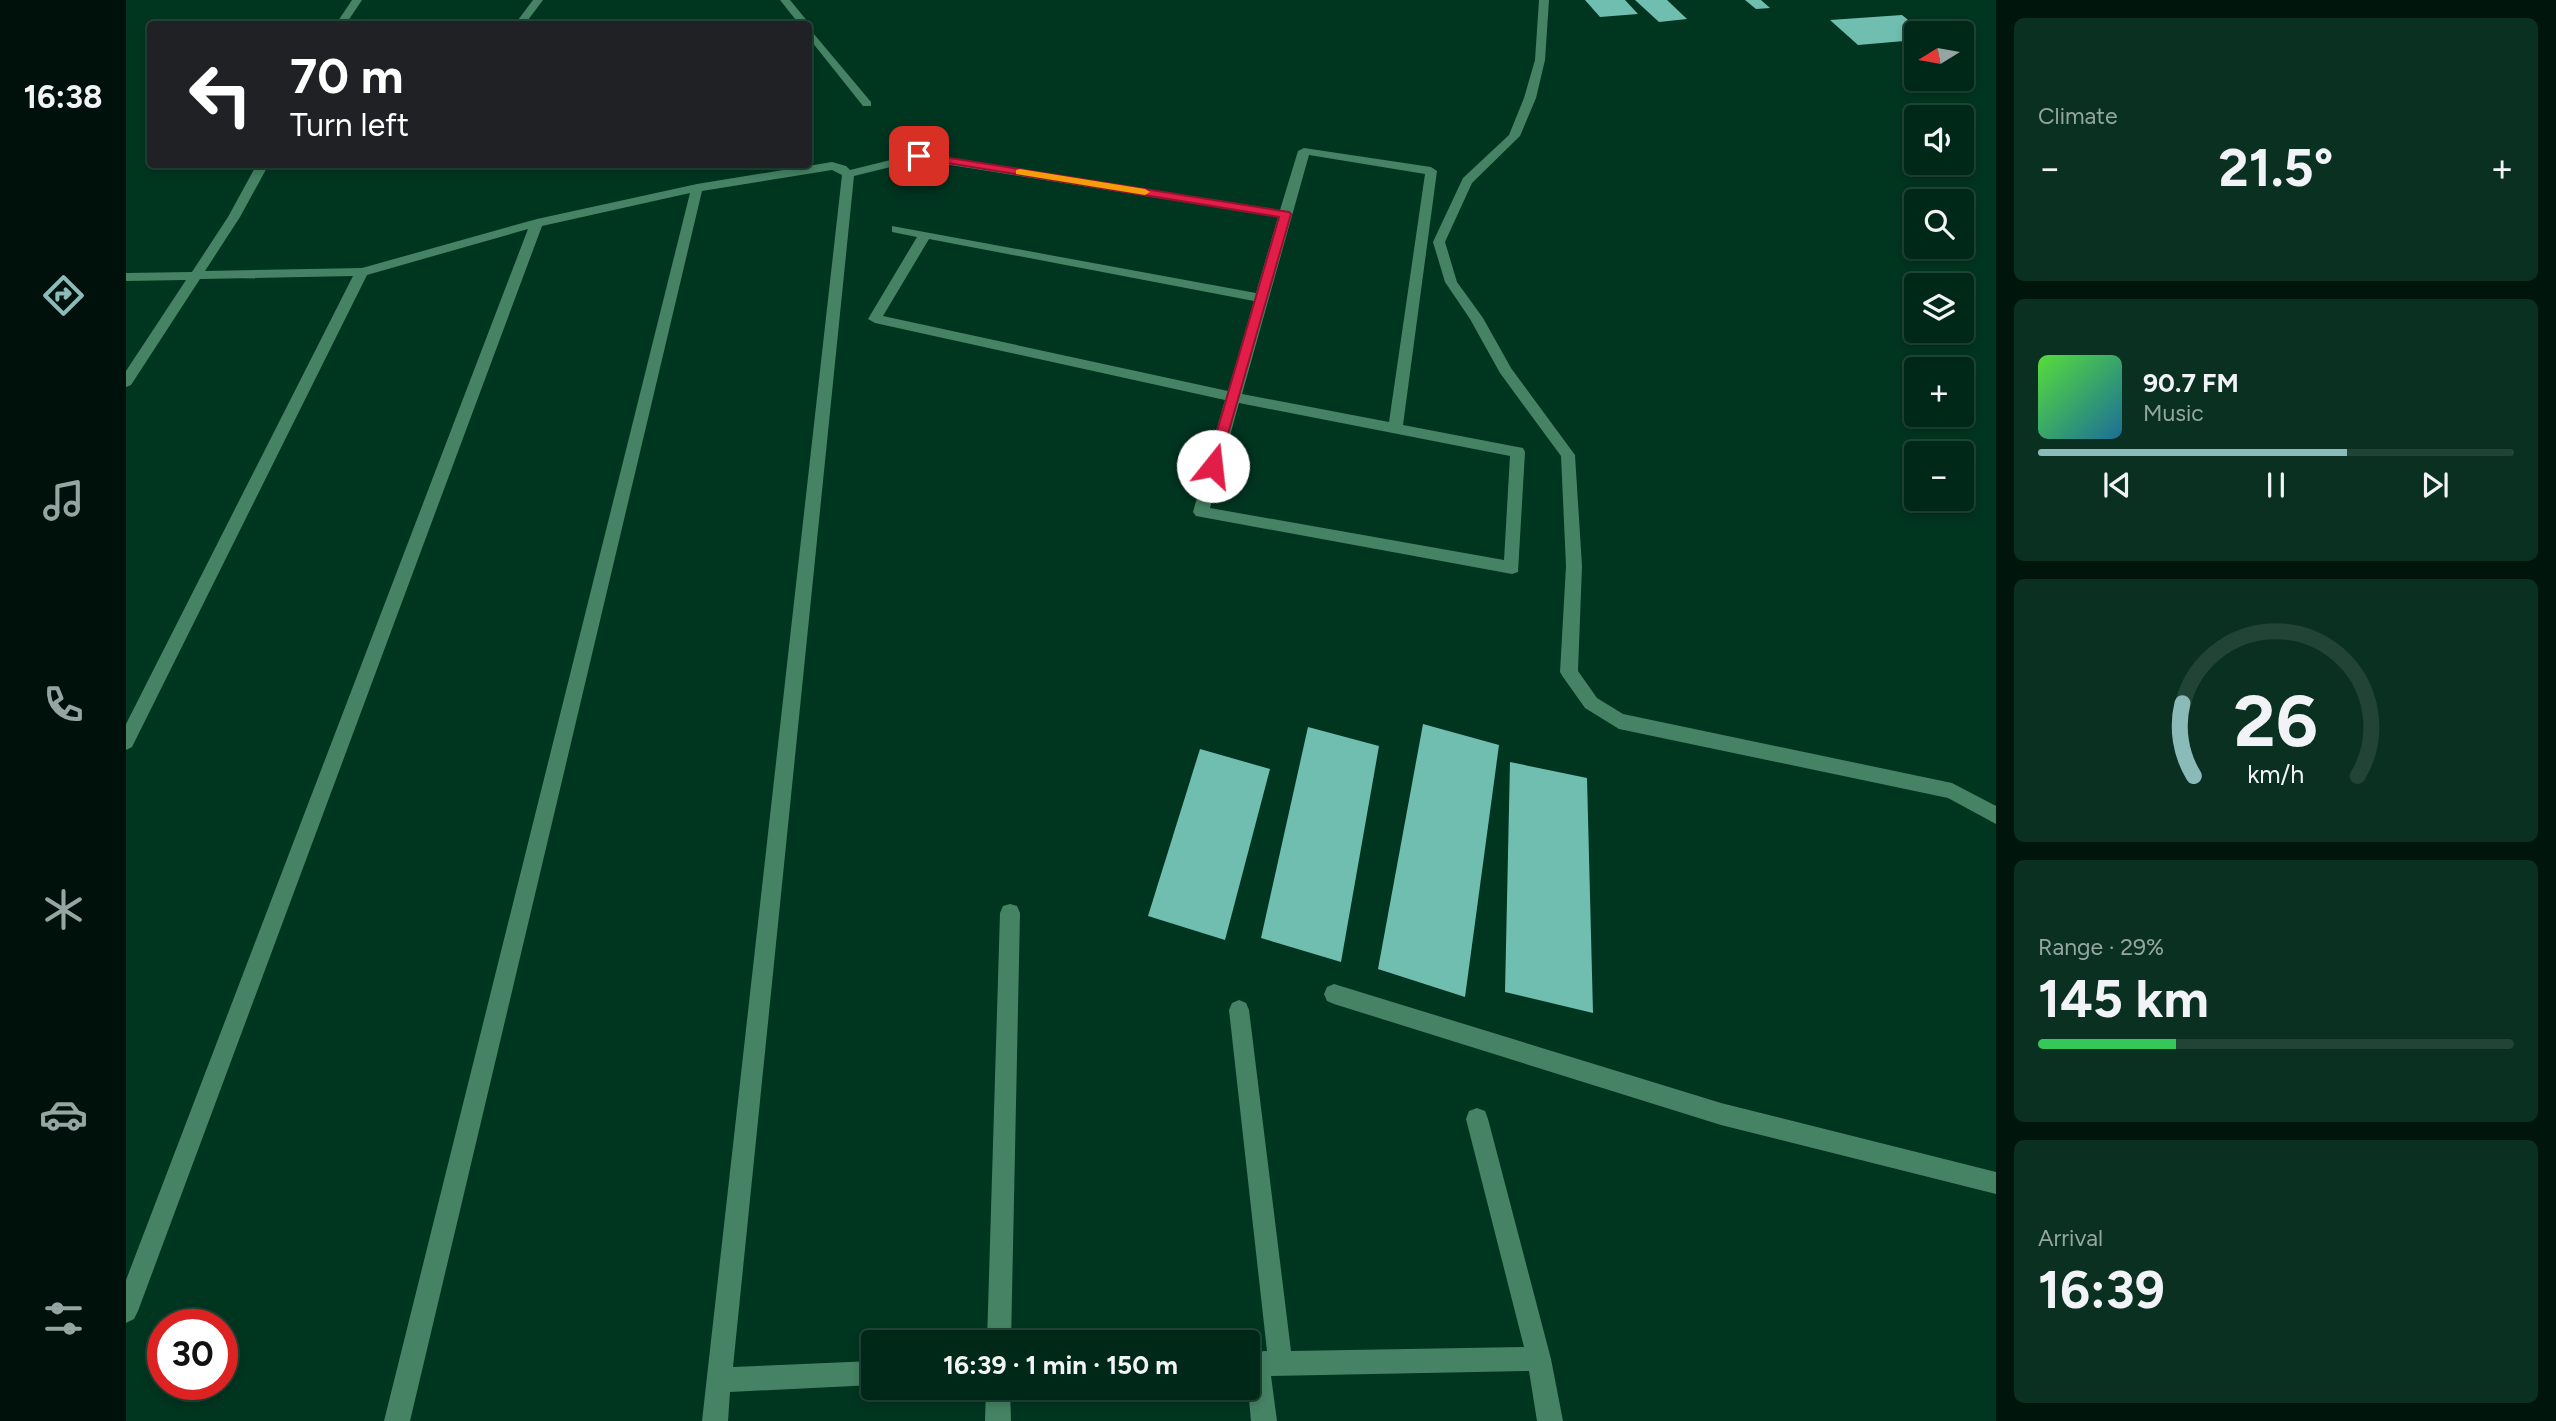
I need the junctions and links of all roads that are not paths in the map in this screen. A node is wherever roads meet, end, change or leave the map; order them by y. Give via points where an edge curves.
1 (357, 0) edge
2 (538, 0) edge
3 (785, 0) edge
4 (1544, 0) edge
5 (343, 21) edge
6 (522, 21) edge
7 (802, 21) edge
8 (812, 35) edge
9 (867, 104) dead end
10 (261, 168) edge
11 (848, 174) junction
12 (697, 188) junction
13 (1285, 214) junction
14 (537, 223) junction
15 (896, 229) dead end
16 (925, 235) junction
17 (362, 272) junction
18 (194, 275) junction
19 (126, 276) edge
20 (1261, 298) junction
21 (126, 382) edge
22 (1233, 397) junction
23 (1395, 429) junction
24 (126, 742) edge
25 (1996, 816) edge
26 (1010, 913) dead end
27 (1334, 994) dead end
28 (1239, 1010) dead end
29 (1477, 1119) dead end
30 (1996, 1182) edge
31 (126, 1311) edge
32 (999, 1330) edge
33 (1539, 1359) junction
34 (1262, 1363) edge
35 (861, 1374) edge
36 (719, 1380) junction
37 (998, 1400) edge
38 (397, 1421) edge
39 (715, 1421) edge
40 (998, 1421) edge
41 (1265, 1421) edge
42 (1550, 1421) edge

1 - 5 street
2 - 6 street
3 - 7 street
4 - 25 street via 1540,60 1514,136 1467,181 1439,242 1451,282 1505,370 1568,455 1574,566 1569,672 1591,703 1619,721 1952,791
8 - 9 street
10 - 18 street
11 - 12 street via 832,166
11 - 13 street via 919,156
11 - 36 street
12 - 14 street
12 - 38 street
13 - 20 street
13 - 23 street via 1304,151 1432,171
14 - 17 street
14 - 31 street
15 - 16 street
16 - 20 street
16 - 22 street via 876,319
17 - 18 street
17 - 24 street
18 - 19 street
18 - 21 street
20 - 22 street
22 - 23 street
22 - 23 street via 1200,512 1512,568 1518,452
26 - 32 street
27 - 30 street via 1721,1114
28 - 34 street
29 - 33 street
33 - 34 street
33 - 42 street
34 - 41 street
35 - 36 street
36 - 39 street
37 - 40 street

